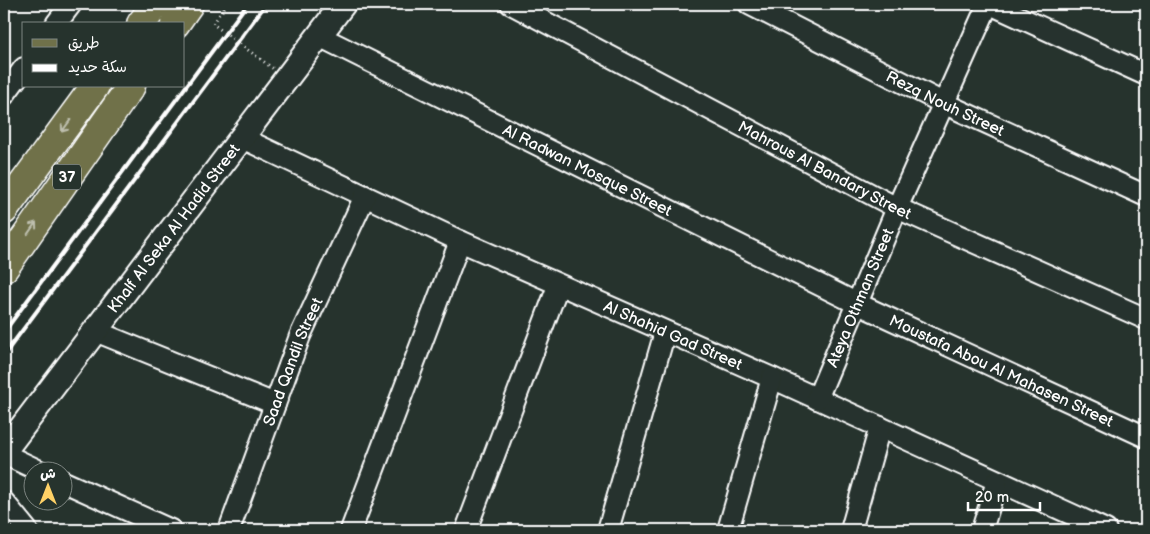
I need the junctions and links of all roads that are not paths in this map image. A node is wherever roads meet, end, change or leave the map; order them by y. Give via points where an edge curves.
1 (71, 4) edge
2 (156, 4) edge
3 (188, 4) edge
4 (343, 4) edge
5 (512, 4) edge
6 (749, 4) edge
7 (989, 4) edge
8 (58, 22) edge
9 (142, 22) edge
10 (175, 22) edge
11 (319, 36) junction
12 (22, 70) edge
13 (1146, 75) edge
14 (94, 88) edge
15 (130, 88) edge
16 (5, 89) edge
17 (942, 103) junction
18 (242, 138) junction
19 (365, 196) junction
20 (1146, 196) edge
21 (897, 208) junction
22 (4, 210) edge
23 (460, 241) junction
24 (4, 268) edge
25 (558, 286) junction
26 (856, 303) junction
27 (1146, 319) edge
28 (95, 332) junction
29 (665, 332) junction
30 (772, 378) junction
31 (817, 399) junction
32 (275, 404) junction
33 (880, 427) junction
34 (1146, 437) edge
35 (4, 452) edge
36 (23, 462) edge
37 (997, 481) junction
38 (72, 485) edge
39 (4, 502) edge
40 (28, 530) edge
41 (171, 530) edge
42 (229, 530) edge
43 (351, 530) edge
44 (466, 530) edge
45 (608, 530) edge
46 (728, 530) edge
47 (851, 530) edge
48 (982, 530) edge
49 (1104, 530) edge

1 - 8 street
2 - 9 main road
3 - 10 main road
4 - 11 street, Khalf Al Seka Al Hadid Street
5 - 21 street, Mahrous Al Bandary Street
6 - 17 street, Rezq Nouh Street
7 - 13 street
7 - 17 street, Ateya Othman Street
11 - 18 street, Khalf Al Seka Al Hadid Street
11 - 26 street, Al Radwan Mosque Street
12 - 16 street
14 -> 22 main road, 37
24 -> 15 main road, 37
17 - 20 street, Rezq Nouh Street
17 - 21 street, Ateya Othman Street
18 - 19 street, Al Shahid Gad Street
18 - 28 street, Khalf Al Seka Al Hadid Street
19 - 23 street, Al Shahid Gad Street
19 - 32 street, Saad Qandil Street via 304,327
21 - 26 street, Ateya Othman Street
21 - 27 street, Mahrous Al Bandary Street
23 - 25 street, Al Shahid Gad Street
23 - 43 street
25 - 29 street, Al Shahid Gad Street
25 - 44 street
26 - 31 street, Ateya Othman Street
26 - 34 street, Moustafa Abou Al Mahasen Street
28 - 32 street
28 - 35 street, Khalf Al Seka Al Hadid Street
29 - 30 street, Al Shahid Gad Street
29 - 45 street
30 - 31 street, Al Shahid Gad Street
30 - 46 street
31 - 33 street, Al Shahid Gad Street
32 - 42 street, Saad Qandil Street
33 - 37 street, Al Shahid Gad Street
33 - 47 street
35 - 36 street
37 - 48 street
37 - 49 street, Al Shahid Gad Street
38 - 41 street
39 - 40 street

